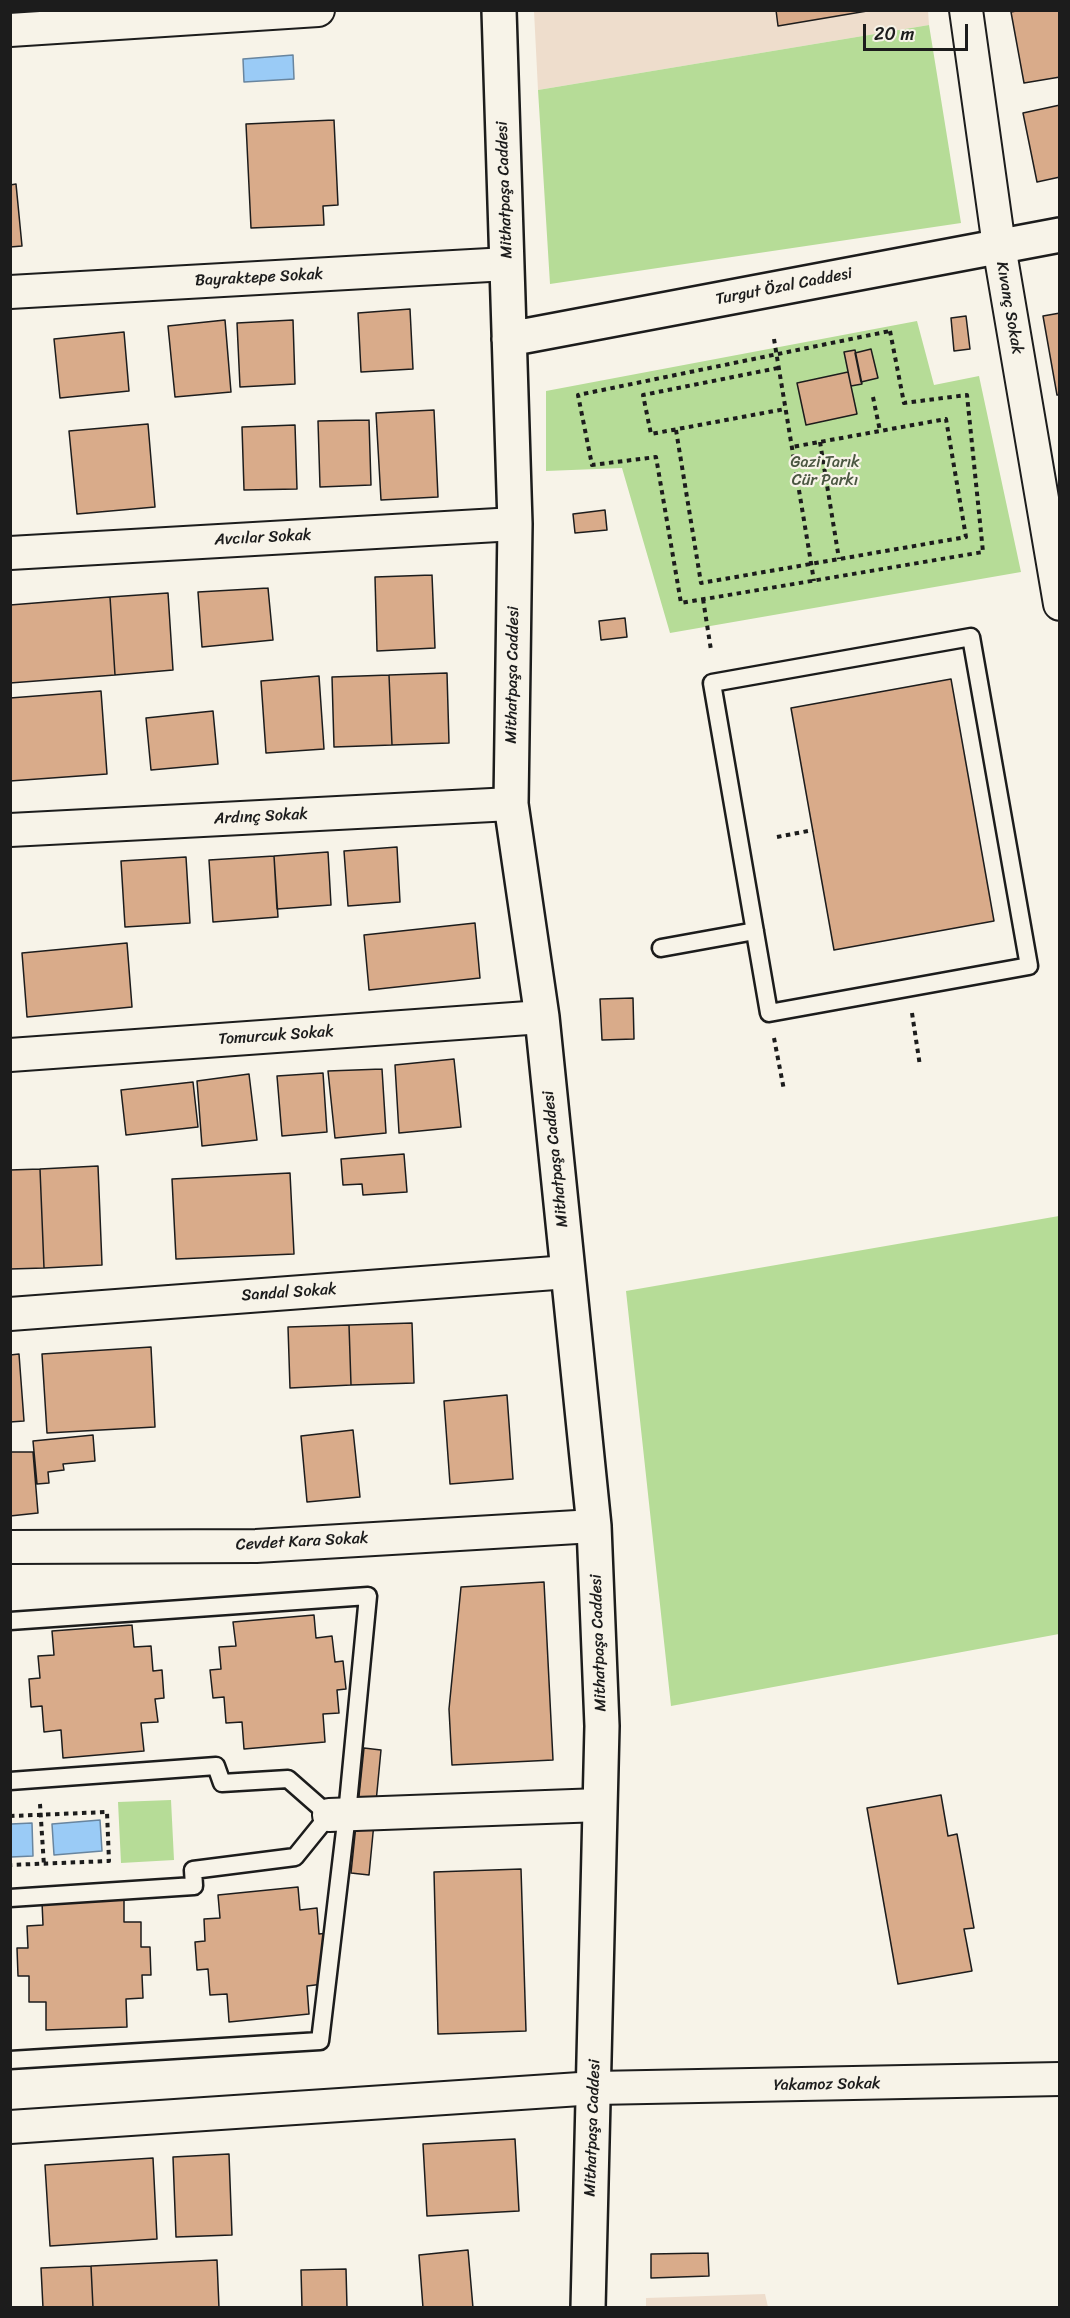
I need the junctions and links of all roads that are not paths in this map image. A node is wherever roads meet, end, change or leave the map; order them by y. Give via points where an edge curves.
1 (318, 10) edge
2 (499, 10) edge
3 (966, 10) edge
4 (10, 30) edge
5 (1059, 235) edge
6 (999, 246) junction
7 (507, 264) junction
8 (10, 292) edge
9 (509, 339) junction
10 (515, 524) junction
11 (10, 553) edge
12 (1059, 604) edge
13 (512, 804) junction
14 (10, 830) edge
15 (755, 931) junction
16 (661, 948) dead end
17 (542, 1017) junction
18 (10, 1055) edge
19 (568, 1272) junction
20 (10, 1314) edge
21 (594, 1526) junction
22 (10, 1547) edge
23 (10, 1621) edge
24 (10, 1781) edge
25 (600, 1804) junction
26 (338, 1815) junction
27 (10, 1898) edge
28 (10, 2060) edge
29 (1059, 2079) edge
30 (595, 2088) junction
31 (10, 2127) edge
32 (588, 2307) edge

1 - 4 street
2 - 7 street, Mithatpaşa Caddesi
3 - 6 street, Kıvanç Sokak
5 - 6 street, Turgut Özal Caddesi
6 - 9 street, Turgut Özal Caddesi
6 - 12 street, Kıvanç Sokak
7 - 8 street, Bayraktepe Sokak
7 - 9 street, Mithatpaşa Caddesi
9 - 10 street, Mithatpaşa Caddesi
10 - 11 street, Avcılar Sokak
10 - 13 street, Mithatpaşa Caddesi
13 - 14 street, Ardınç Sokak
13 - 17 street, Mithatpaşa Caddesi
15 - 15 lane via 769,1013 1029,966 971,637 712,683
15 - 16 lane
17 - 18 street, Tomurcuk Sokak
17 - 19 street, Mithatpaşa Caddesi
19 - 20 street, Sandal Sokak
19 - 21 street, Mithatpaşa Caddesi
21 - 22 street, Cevdet Kara Sokak via 256,1546
21 - 25 street, Mithatpaşa Caddesi via 602,1726
23 - 26 lane via 368,1596
24 - 26 lane via 216,1766 222,1783 288,1779
25 - 26 street
25 - 30 street, Mithatpaşa Caddesi
26 - 27 lane via 295,1857 193,1870 194,1886
26 - 28 lane via 320,2041
29 - 30 street, Yakamoz Sokak
30 - 31 street, Yakamoz Sokak
30 - 32 street, Mithatpaşa Caddesi

